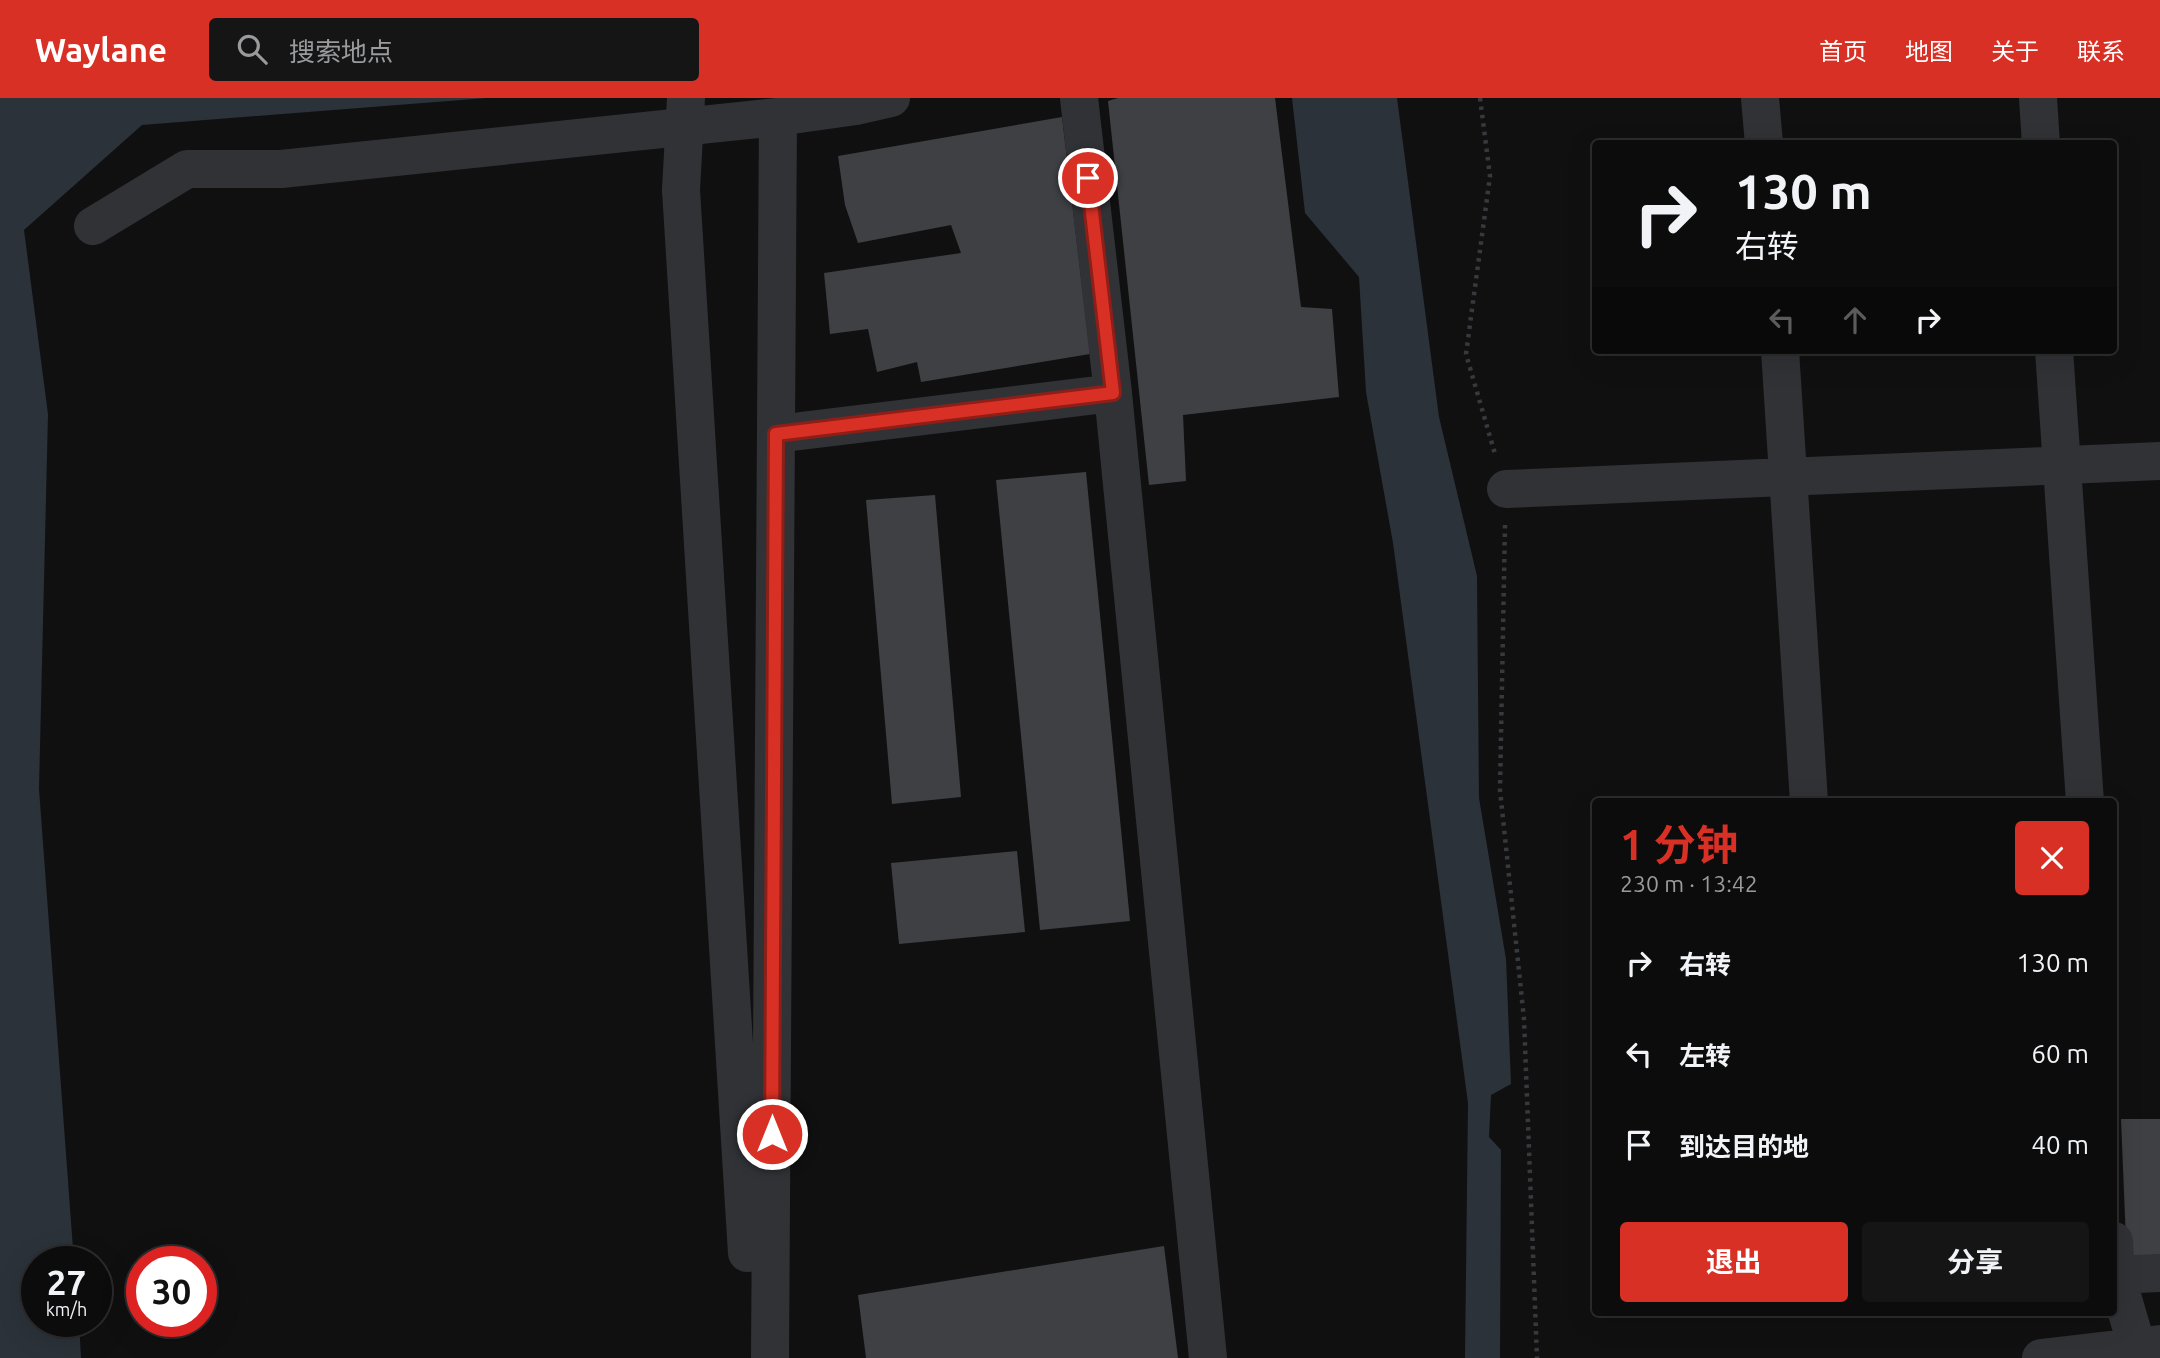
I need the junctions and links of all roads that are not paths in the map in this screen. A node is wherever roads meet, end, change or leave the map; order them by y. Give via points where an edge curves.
1 (685, 98) edge
2 (891, 98) edge
3 (1079, 98) edge
4 (1760, 98) edge
5 (2038, 98) edge
6 (778, 117) junction
7 (1764, 140) edge
8 (2041, 140) edge
9 (93, 226) dead end
10 (1780, 354) edge
11 (2054, 354) edge
12 (1113, 393) junction
13 (776, 434) junction
14 (2160, 461) edge
15 (2062, 466) junction
16 (1790, 477) junction
17 (1506, 489) road end
18 (1809, 798) edge
19 (2085, 798) edge
20 (2117, 1264) edge
21 (2117, 1269) edge
22 (2160, 1272) edge
23 (2148, 1345) edge
24 (754, 1358) edge
25 (770, 1358) edge
26 (1208, 1358) edge
27 (2041, 1358) edge

1 - 24 street, bridge via 681,190
2 - 6 street
3 - 12 street
4 - 7 street
5 - 8 street
6 - 9 street via 281,169 187,169
6 - 13 street
10 - 16 street
11 - 15 street
12 - 13 street
12 - 26 street
13 - 25 street
14 - 15 street
15 - 16 street
15 - 19 street
16 - 17 street
16 - 18 street
20 - 22 street
21 - 23 street
23 - 27 street

